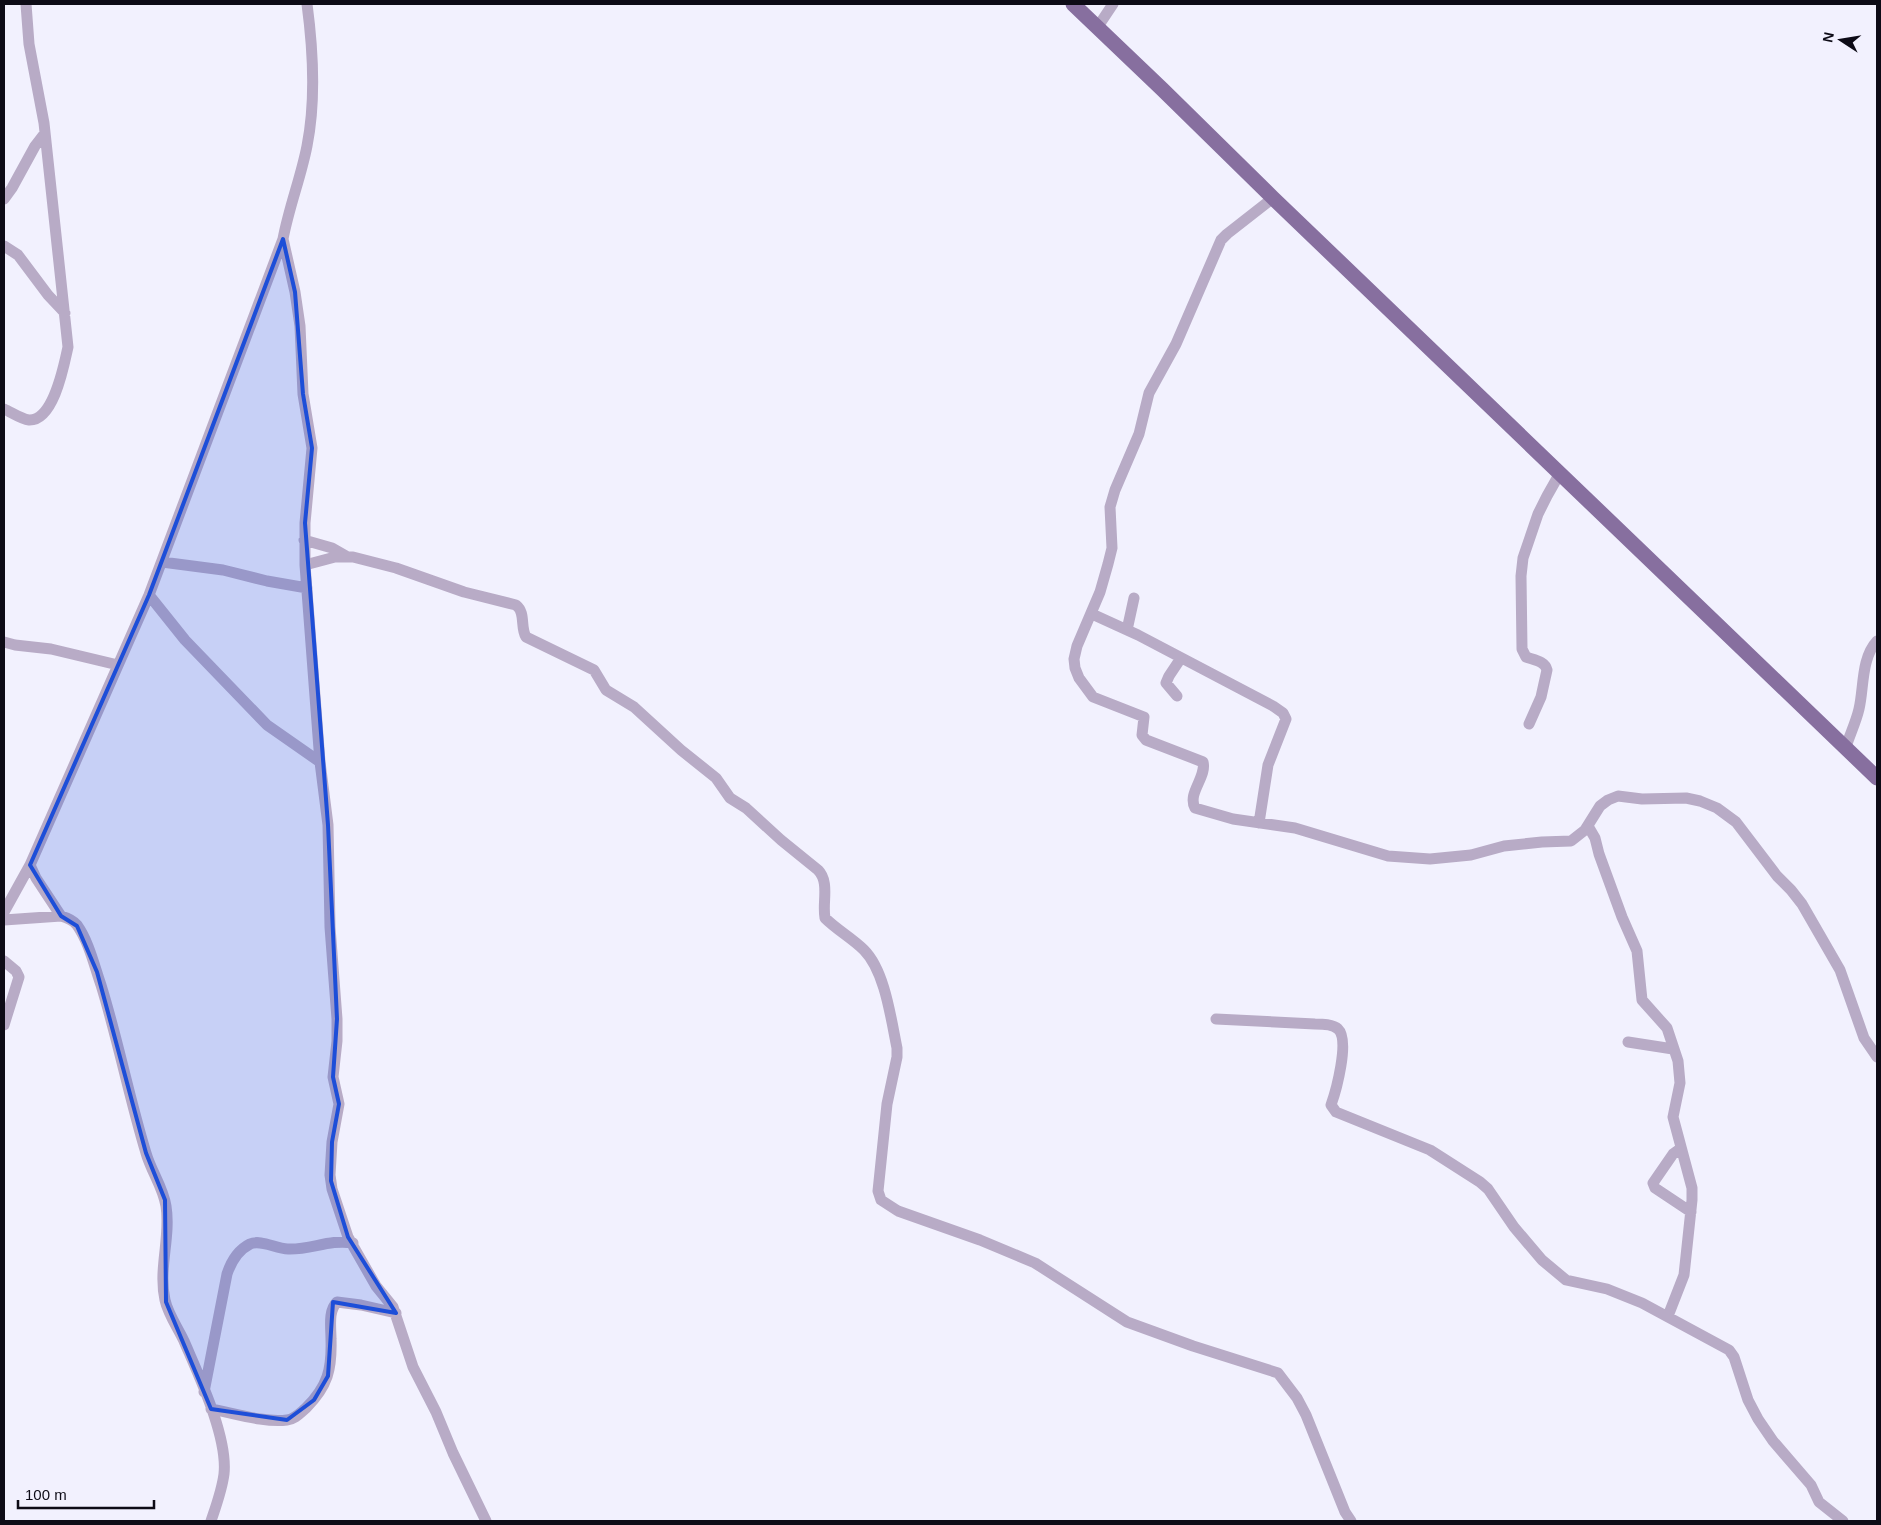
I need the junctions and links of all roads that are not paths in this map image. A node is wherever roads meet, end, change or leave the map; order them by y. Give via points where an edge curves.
1 (26, 4) edge
2 (306, 4) edge
3 (1073, 4) edge
4 (1113, 4) edge
5 (1098, 28) junction
6 (45, 133) junction
7 (1273, 198) junction
8 (4, 199) edge
9 (283, 239) junction
10 (4, 246) edge
11 (65, 313) junction
12 (4, 409) edge
13 (1560, 473) junction
14 (304, 540) junction
15 (346, 556) junction
16 (162, 562) junction
17 (305, 565) junction
18 (307, 588) junction
19 (150, 595) junction
20 (1134, 598) dead end
21 (1092, 614) junction
22 (1127, 630) junction
23 (4, 642) edge
24 (1876, 647) edge
25 (1182, 658) junction
26 (118, 665) junction
27 (1177, 696) dead end
28 (1529, 724) dead end
29 (1846, 746) junction
30 (320, 762) junction
31 (1877, 778) edge
32 (1259, 823) junction
33 (1588, 826) junction
34 (30, 865) junction
35 (4, 912) edge
36 (61, 916) junction
37 (4, 920) edge
38 (4, 961) edge
39 (1216, 1019) dead end
40 (4, 1025) edge
41 (1628, 1042) dead end
42 (1673, 1049) junction
43 (1877, 1057) edge
44 (1680, 1149) junction
45 (1690, 1212) junction
46 (353, 1243) junction
47 (396, 1313) junction
48 (1668, 1316) junction
49 (204, 1392) junction
50 (211, 1409) junction
51 (211, 1521) edge
52 (486, 1521) edge
53 (1351, 1521) edge
54 (1843, 1521) edge

1 - 6 street via 29,44
2 - 9 street via 312,53 310,131
3 - 5 main road
4 - 5 street
5 - 7 main road
6 - 8 street
6 - 11 street
7 - 13 main road
7 - 21 street via 1221,240 1176,344 1149,392 1139,434 1110,507 1112,548
9 - 14 street via 300,326 303,394 312,448
9 - 16 street
10 - 11 street via 18,255 48,296
11 - 12 street via 68,347 64,370 44,413 29,420
13 - 28 street via 1538,514 1522,564 1522,649 1526,656 1542,663 1547,670 1541,697
13 - 29 main road
14 - 15 street
14 - 17 street
15 - 17 street
15 - 53 street via 516,605 521,610 526,637 594,670 607,692 634,707 716,778 730,798 755,815 821,873 825,918 864,950 875,965 884,988 897,1048 887,1104 878,1191 881,1200 898,1211 1036,1263 1127,1322 1278,1373 1306,1415
16 - 18 street via 223,570
16 - 19 street
17 - 18 street
18 - 30 street
19 - 26 street
19 - 30 street via 185,640 267,725
20 - 22 street
21 - 22 street
21 - 32 street via 1074,659 1078,678 1088,692 1096,699 1142,716 1142,735 1146,740 1203,762 1194,795 1195,808
22 - 25 street
23 - 26 street
24 - 29 street via 1864,672 1859,710
25 - 27 street via 1166,683
25 - 32 street via 1286,716 1268,765
26 - 34 street
29 - 31 main road
30 - 46 street via 328,825 330,927 337,1020 334,1077 339,1104 330,1175 335,1201
32 - 33 street via 1295,828 1388,856 1430,859 1471,855 1504,846 1571,841
33 - 42 street via 1637,951 1642,1000 1667,1028
33 - 43 street via 1604,802 1621,796 1694,799 1717,808 1736,822 1802,904 1840,970 1864,1038
34 - 35 street
34 - 36 street
36 - 37 street
36 - 49 street via 73,921 84,938 106,1000 146,1153 165,1200 167,1221 163,1276 166,1302
38 - 40 street via 19,978
39 - 48 street via 1329,1025 1338,1029 1343,1043 1331,1105 1336,1112 1430,1150 1480,1182 1514,1227 1563,1278 1607,1289
41 - 42 street
42 - 44 street via 1678,1061 1680,1084 1673,1118
44 - 45 street via 1693,1194
44 - 45 street via 1653,1184
45 - 48 street via 1684,1274
46 - 47 street via 376,1286
46 - 49 street via 338,1241 287,1249 256,1243 240,1251 227,1274
47 - 50 street via 336,1302 331,1316 328,1376 322,1390 295,1417 287,1420 262,1419
47 - 52 street via 413,1367
48 - 54 street via 1731,1352 1758,1419 1811,1485 1819,1502
49 - 50 street
50 - 51 street via 222,1443 224,1465 223,1483

